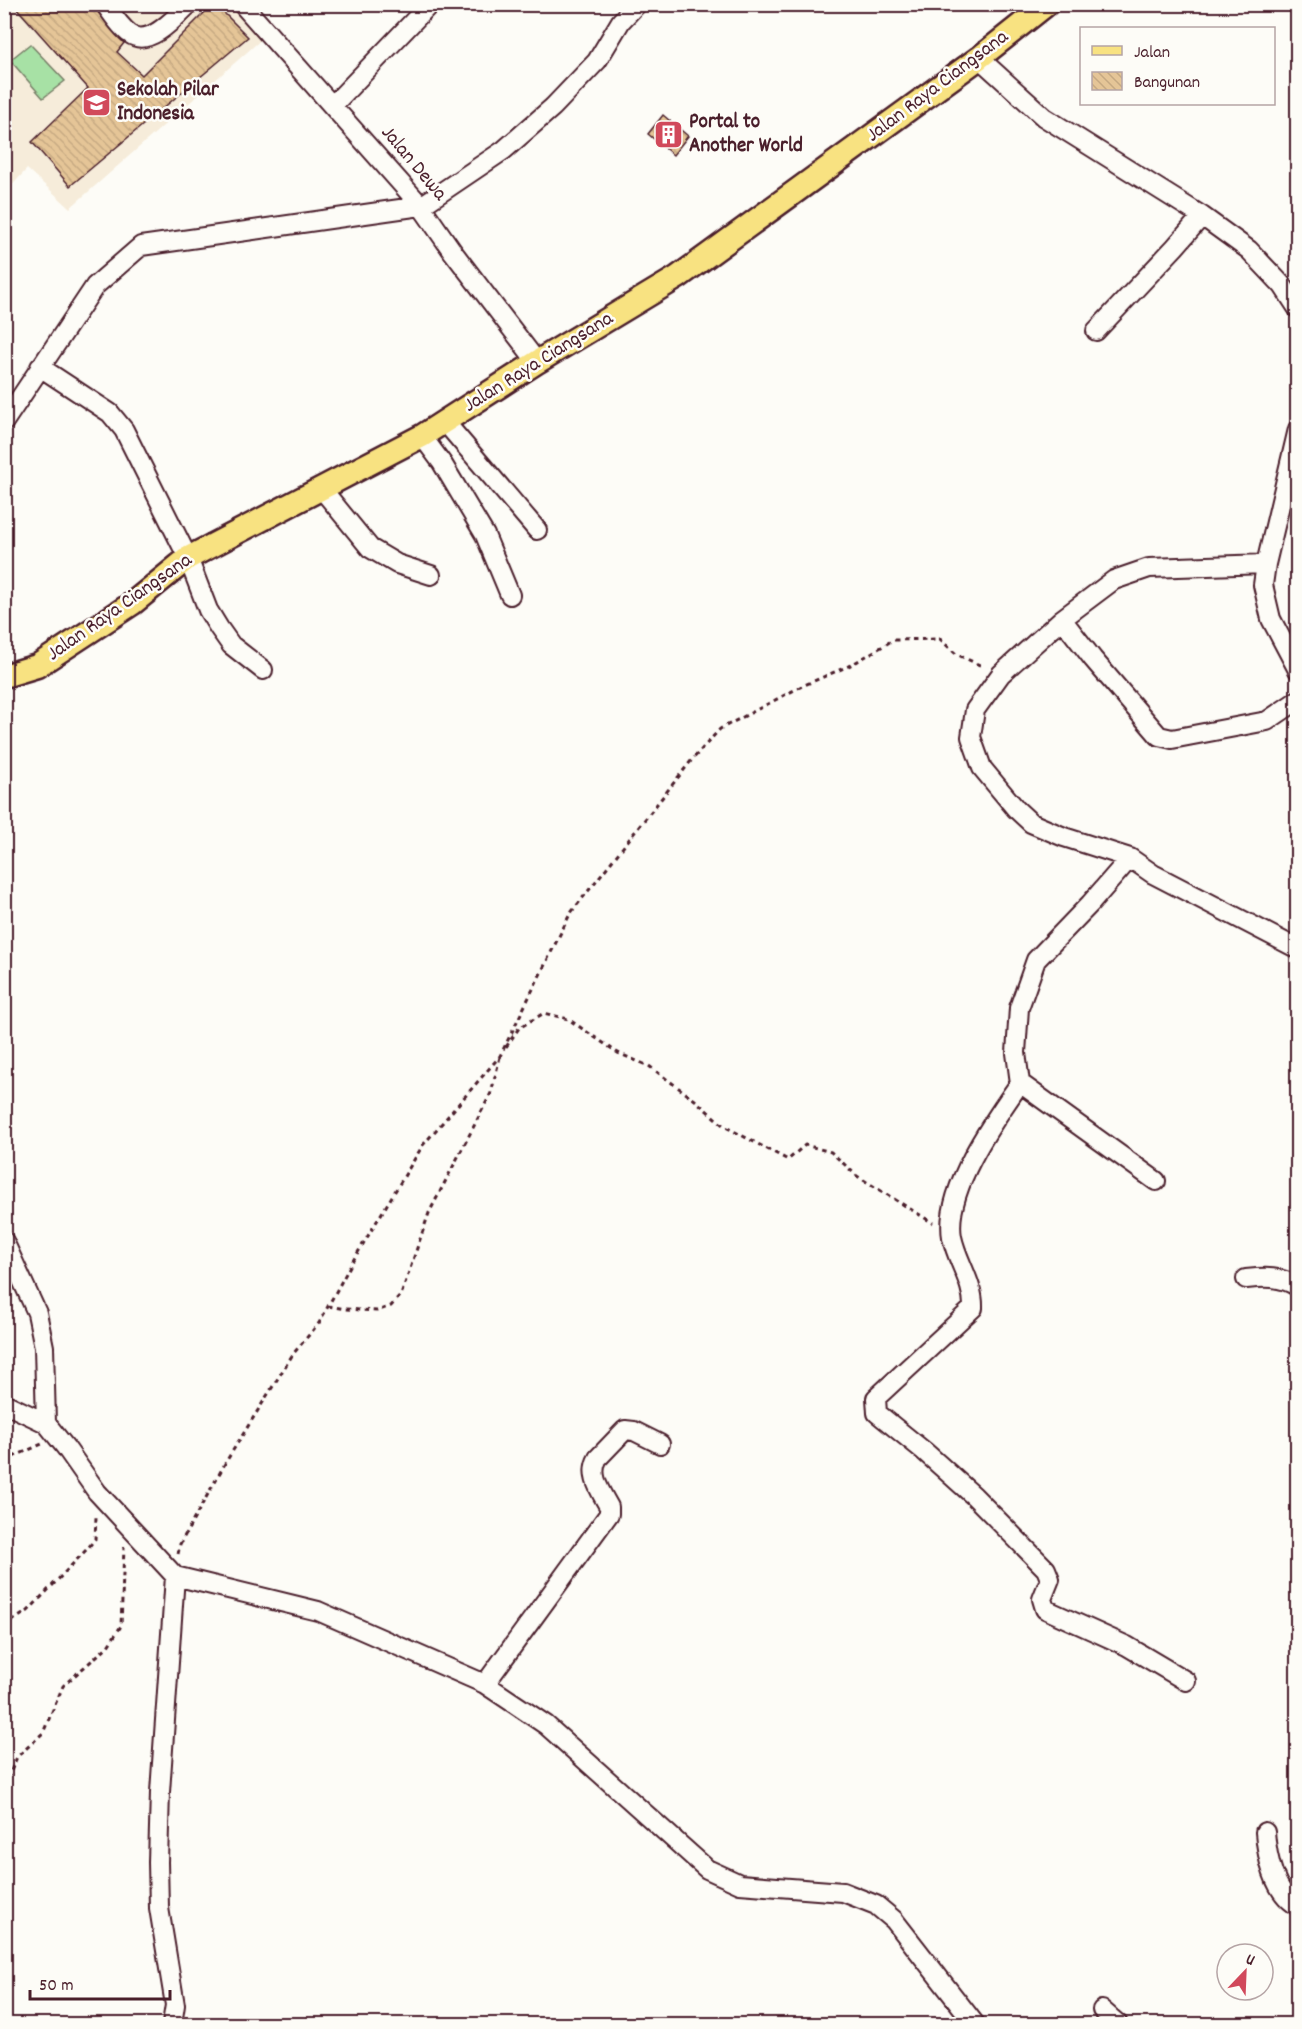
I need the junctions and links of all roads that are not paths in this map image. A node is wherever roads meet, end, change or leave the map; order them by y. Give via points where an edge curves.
1 (105, 4) edge
2 (189, 4) edge
3 (242, 4) edge
4 (430, 4) edge
5 (637, 4) edge
6 (1047, 4) edge
7 (979, 58) junction
8 (333, 105) junction
9 (421, 206) junction
10 (1202, 216) junction
11 (1298, 309) edge
12 (1096, 331) dead end
13 (537, 362) junction
14 (40, 367) junction
15 (5, 419) edge
16 (445, 422) junction
17 (1298, 429) edge
18 (422, 436) junction
19 (321, 488) junction
20 (537, 530) dead end
21 (188, 558) junction
22 (1266, 564) junction
23 (431, 574) dead end
24 (510, 595) dead end
25 (1062, 619) junction
26 (263, 670) dead end
27 (1298, 670) edge
28 (4, 676) edge
29 (1298, 700) edge
30 (1130, 858) junction
31 (1298, 949) edge
32 (1020, 1083) junction
33 (1156, 1182) dead end
34 (4, 1241) edge
35 (1246, 1279) dead end
36 (1298, 1287) edge
37 (4, 1403) edge
38 (46, 1423) junction
39 (660, 1444) dead end
40 (175, 1576) junction
41 (1186, 1681) dead end
42 (485, 1684) junction
43 (1265, 1832) dead end
44 (1298, 1906) edge
45 (1102, 2010) dead end
46 (172, 2025) edge
47 (975, 2025) edge
48 (1118, 2025) edge

1 - 2 street via 130,34 141,39 153,35
3 - 8 street, Jalan Dewa
4 - 8 street
5 - 9 street via 621,21 597,61 553,107 504,150
6 - 7 main road, Jalan Raya Ciangsana
7 - 10 street via 1044,117
7 - 13 main road, Jalan Raya Ciangsana via 678,278
8 - 9 street, Jalan Dewa
9 - 13 street, Jalan Dewa
9 - 14 street via 141,246 95,286
10 - 11 street via 1249,250 1283,286
10 - 12 street
13 - 16 main road, Jalan Raya Ciangsana
14 - 15 street
14 - 21 street via 110,413 124,430
16 - 18 main road, Jalan Raya Ciangsana
16 - 20 street
17 - 22 street
18 - 19 main road, Jalan Raya Ciangsana
18 - 24 street via 485,535
19 - 21 main road, Jalan Raya Ciangsana
19 - 23 street via 370,548 397,564
21 - 26 street via 219,628 231,645
21 - 28 main road, Jalan Raya Ciangsana via 133,603 37,666
22 - 25 street via 1149,568 1114,580
22 - 27 street via 1263,585 1271,619
25 - 29 street via 1159,736 1172,739 1267,721
25 - 30 street via 1001,674 975,710 971,737 982,768 1030,823
30 - 31 street via 1153,874
30 - 32 street via 1036,960 1019,1008 1016,1053
32 - 33 street
32 - 41 street via 986,1130 965,1172 953,1213 952,1235 973,1297 973,1308 876,1398 877,1413 974,1496 1046,1569 1050,1579 1042,1599 1045,1609 1127,1646
34 - 38 street via 38,1313 44,1347
35 - 36 street via 1272,1277
37 - 38 street
38 - 40 street via 97,1492
39 - 42 street via 625,1430 598,1458 594,1473 609,1514
40 - 42 street via 318,1611
40 - 46 street via 158,1862 159,1908 175,2005
42 - 47 street via 546,1725 707,1869 740,1884 843,1892 876,1905 894,1920
43 - 44 street via 1272,1872
45 - 48 street

